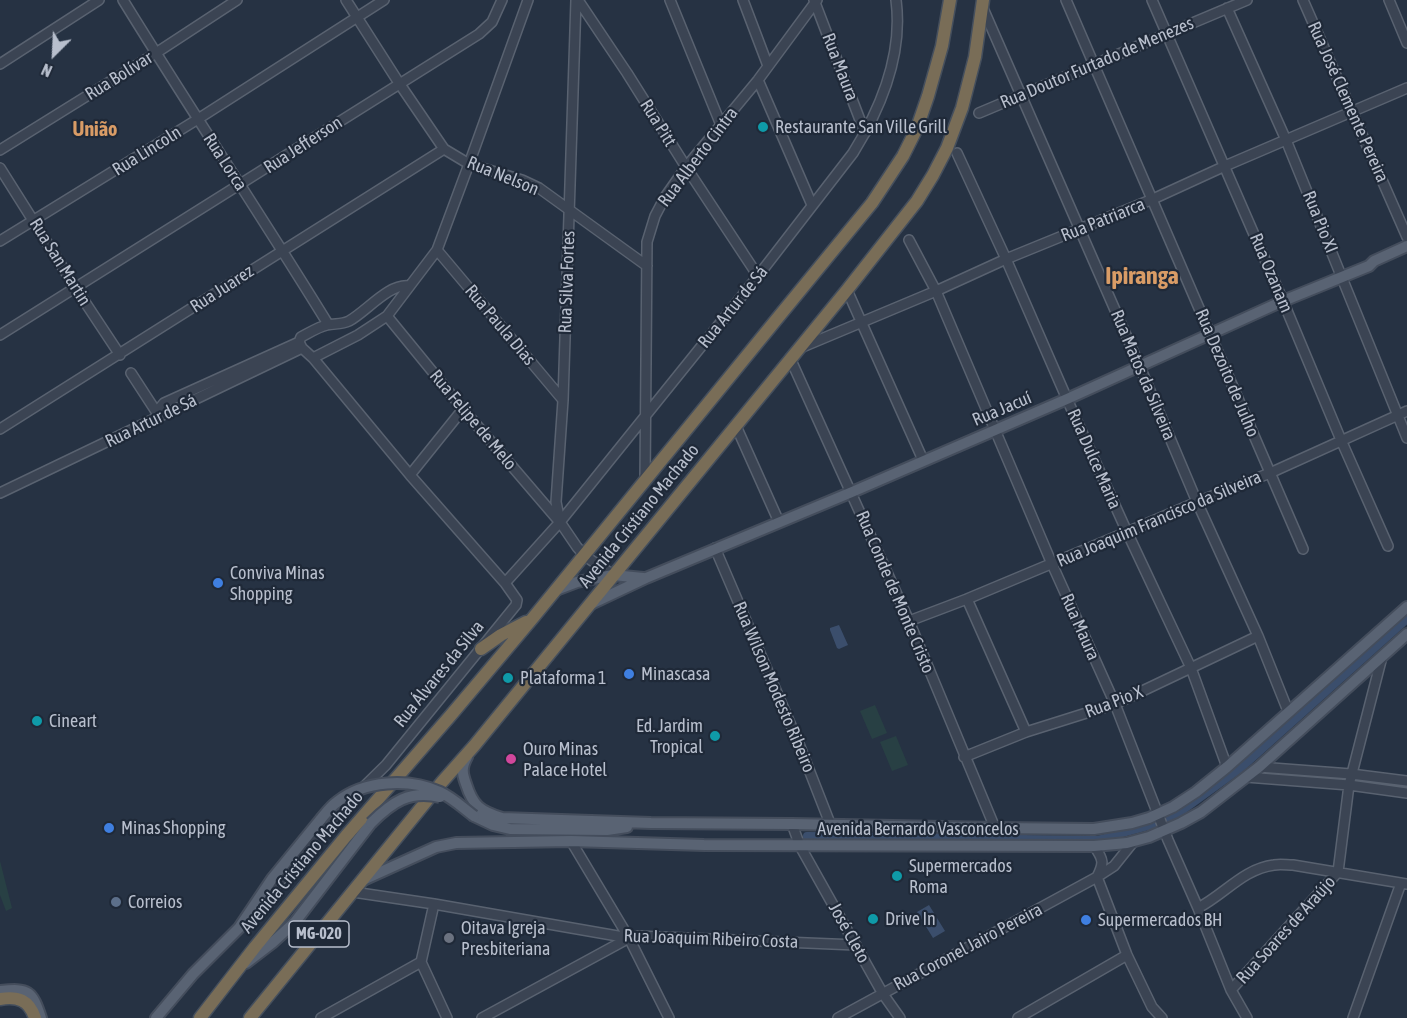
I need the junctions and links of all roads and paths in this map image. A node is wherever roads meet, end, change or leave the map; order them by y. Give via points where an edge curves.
1 (99, 0) edge
2 (123, 0) edge
3 (237, 0) edge
4 (346, 0) edge
5 (384, 0) edge
6 (502, 0) edge
7 (528, 0) edge
8 (577, 0) edge
9 (670, 0) edge
10 (743, 0) edge
11 (896, 0) edge
12 (950, 0) edge
13 (1066, 0) edge
14 (1152, 0) edge
15 (1247, 0) edge
16 (1303, 0) edge
17 (1389, 0) edge
18 (815, 1) edge
19 (982, 3) edge
20 (1227, 8) junction
21 (357, 17) junction
22 (1168, 33) junction
23 (1407, 43) edge
24 (156, 53) junction
25 (0, 64) edge
26 (1094, 64) junction
27 (768, 66) junction
28 (758, 80) junction
29 (399, 83) junction
30 (1407, 88) edge
31 (1021, 94) junction
32 (1351, 112) junction
33 (979, 113) dead end
34 (198, 119) junction
35 (722, 125) junction
36 (865, 134) junction
37 (1286, 140) junction
38 (444, 149) junction
39 (0, 150) edge
40 (957, 153) dead end
41 (469, 164) junction
42 (1225, 166) junction
43 (0, 168) edge
44 (686, 168) junction
45 (240, 186) junction
46 (1153, 199) junction
47 (812, 205) junction
48 (569, 209) junction
49 (34, 221) junction
50 (1080, 229) junction
51 (1407, 237) edge
52 (909, 240) dead end
53 (0, 241) edge
54 (1407, 246) edge
55 (437, 250) junction
56 (283, 251) junction
57 (1407, 254) edge
58 (1006, 259) junction
59 (647, 266) junction
60 (1369, 266) junction
61 (758, 276) junction
62 (1342, 276) junction
63 (409, 286) junction
64 (75, 287) junction
65 (847, 290) junction
66 (936, 291) junction
67 (1283, 301) junction
68 (387, 316) junction
69 (861, 322) junction
70 (328, 324) junction
71 (1210, 334) junction
72 (0, 335) edge
73 (300, 345) junction
74 (794, 354) junction
75 (120, 355) junction
76 (313, 358) junction
77 (1140, 367) junction
78 (131, 374) dead end
79 (1067, 399) junction
80 (563, 400) junction
81 (463, 409) junction
82 (1407, 411) edge
83 (159, 415) junction
84 (646, 415) junction
85 (1397, 415) junction
86 (736, 426) junction
87 (0, 429) edge
88 (995, 430) junction
89 (1407, 438) edge
90 (1341, 440) junction
91 (923, 460) junction
92 (1270, 472) junction
93 (410, 475) junction
94 (645, 482) junction
95 (852, 492) junction
96 (0, 493) edge
97 (1197, 502) junction
98 (560, 522) junction
99 (779, 522) junction
100 (1127, 532) junction
101 (1388, 546) dead end
102 (715, 548) junction
103 (1303, 549) dead end
104 (585, 556) junction
105 (1052, 564) junction
106 (613, 576) junction
107 (646, 578) junction
108 (505, 583) junction
109 (556, 590) junction
110 (967, 599) junction
111 (591, 604) junction
112 (1407, 607) edge
113 (532, 619) junction
114 (909, 621) junction
115 (1407, 634) edge
116 (1258, 636) junction
117 (481, 649) junction
118 (1382, 657) junction
119 (1191, 668) junction
120 (1115, 705) junction
121 (1288, 711) junction
122 (1026, 732) junction
123 (474, 746) junction
124 (964, 757) junction
125 (1227, 767) junction
126 (1258, 767) junction
127 (1351, 774) junction
128 (1246, 777) junction
129 (1407, 781) edge
130 (1349, 785) junction
131 (1406, 792) edge
132 (1158, 814) junction
133 (474, 816) junction
134 (651, 823) junction
135 (705, 823) junction
136 (792, 824) junction
137 (831, 826) junction
138 (995, 828) junction
139 (1165, 831) junction
140 (571, 841) junction
141 (1134, 841) junction
142 (704, 845) junction
143 (800, 846) junction
144 (1094, 846) junction
145 (1338, 872) junction
146 (1097, 877) junction
147 (363, 880) junction
148 (1404, 884) edge
149 (353, 892) junction
150 (434, 904) junction
151 (1198, 908) junction
152 (239, 928) junction
153 (629, 938) junction
154 (856, 945) junction
155 (1128, 955) junction
156 (421, 962) junction
157 (241, 967) junction
158 (1231, 990) junction
159 (0, 991) edge
160 (882, 994) junction
161 (0, 999) edge
162 (215, 999) junction
163 (1152, 1007) junction
164 (667, 1015) edge
165 (1244, 1016) edge
166 (35, 1018) edge
167 (41, 1018) edge
168 (156, 1018) edge
169 (190, 1018) edge
170 (200, 1018) edge
171 (250, 1018) edge
172 (321, 1018) edge
173 (447, 1018) edge
174 (482, 1018) edge
175 (656, 1018) edge
176 (838, 1018) edge
177 (900, 1018) edge
178 (1018, 1018) edge
179 (1149, 1018) edge
180 (1162, 1018) edge
181 (1353, 1018) edge

1 - 25 street
2 - 24 street, Rua Lorca
3 - 24 street, Rua Bolívar
4 - 21 street, Rua Nelson
5 - 21 street, Rua Lincoln
6 - 29 street, Rua Jefferson via 488,27
7 - 41 street
8 - 44 street, Rua Pitt
8 - 48 street, Rua Silva Fortes
9 - 35 street
10 - 27 street
11 - 36 street, Rua Artur de Sá via 897,35 891,68
12 - 94 highway, Avenida Cristiano Machado via 928,96 903,156 872,203
13 - 26 street, Rua Dezoito de Julho
14 - 22 street, Rua Ozanam
15 - 20 street, Rua Doutor Furtado de Menezes
16 - 32 street, Rua José Clemente Pereira
17 - 23 street
18 - 27 street, Rua Alberto Cintra
18 - 36 street, Rua Maura
19 - 31 street, Rua Matos da Silveira
19 - 65 highway, Avenida Cristiano Machado via 969,83 947,148 917,201
20 - 22 street, Rua Doutor Furtado de Menezes
20 - 37 street, Rua Pio XI
21 - 29 street, Rua Nelson
21 - 34 street, Rua Lincoln
22 - 26 street, Rua Doutor Furtado de Menezes
22 - 42 street, Rua Ozanam
24 - 34 street, Rua Lorca
24 - 39 street, Rua Bolívar
26 - 31 street, Rua Doutor Furtado de Menezes
26 - 46 street, Rua Dezoito de Julho
27 - 28 street, Rua Alberto Cintra
28 - 35 street, Rua Alberto Cintra
28 - 47 street
29 - 38 street, Rua Nelson
29 - 45 street, Rua Jefferson
30 - 32 street, Rua Patriarca
31 - 33 street, Rua Doutor Furtado de Menezes
31 - 50 street, Rua Matos da Silveira
32 - 37 street, Rua Patriarca
32 - 51 street, Rua José Clemente Pereira
34 - 45 street, Rua Lorca
34 - 49 street, Rua Lincoln
35 - 44 street, Rua Alberto Cintra
36 - 47 street, Rua Artur de Sá
37 - 42 street, Rua Patriarca
37 - 62 street, Rua Pio XI
38 - 41 street, Rua Nelson
38 - 56 street, Rua Juarez
40 - 58 street, Rua Dulce Maria
41 - 48 street, Rua Nelson via 522,180
41 - 55 street
42 - 46 street, Rua Patriarca
42 - 67 street, Rua Ozanam
43 - 49 street, Rua San Martin
44 - 59 street, Rua Alberto Cintra via 654,216 647,242
44 - 61 street, Rua Pitt
45 - 56 street, Rua Lorca
45 - 64 street, Rua Jefferson
46 - 50 street, Rua Patriarca
46 - 71 street, Rua Dezoito de Julho
47 - 61 street, Rua Artur de Sá
48 - 59 street, Rua Nelson
48 - 80 street, Rua Silva Fortes
49 - 53 street, Rua Lincoln
49 - 64 street, Rua San Martin
50 - 58 street, Rua Patriarca
50 - 77 street, Rua Matos da Silveira
52 - 66 street, Rua Maura
54 - 60 main road, Rua Jacuí / MG-020
55 - 63 street
55 - 80 street, Rua Paula Dias
56 - 70 street, Rua Lorca
56 - 75 street, Rua Juarez
57 - 60 main road, Rua Jacuí / MG-020 via 1376,267
58 - 66 street, Rua Patriarca
58 - 79 street, Rua Dulce Maria
59 - 84 street, Rua Alberto Cintra
60 - 62 main road, Rua Jacuí / MG-020
61 - 84 street, Rua Artur de Sá
62 - 67 main road, Rua Jacuí / MG-020
62 - 85 street, Rua Pio XI
63 - 68 street
63 - 70 street, Rua Artur de Sá via 388,292 349,321
64 - 72 street, Rua Jefferson
64 - 75 street, Rua San Martin
65 - 69 street
65 - 74 highway, Avenida Cristiano Machado
66 - 69 street, Rua Patriarca
66 - 88 street, Rua Maura
67 - 71 main road, Rua Jacuí / MG-020
67 - 90 street, Rua Ozanam
68 - 76 street
68 - 81 street, Rua Felipe de Melo
69 - 74 street, Rua Patriarca
69 - 91 street
70 - 73 street, Rua Artur de Sá via 301,337
71 - 77 main road, Rua Jacuí / MG-020
71 - 92 street, Rua Dezoito de Julho
73 - 76 street, Rua Álvares da Silva
73 - 83 street, Rua Artur de Sá
74 - 86 highway, Avenida Cristiano Machado
74 - 95 street, Rua Conde de Monte Cristo
75 - 87 street, Rua Juarez
76 - 93 street, Rua Álvares da Silva
77 - 79 main road, Rua Jacuí / MG-020
77 - 97 street, Rua Matos da Silveira
78 - 83 street
79 - 88 main road, Rua Jacuí / MG-020
79 - 100 street, Rua Dulce Maria
80 - 98 street, Rua Silva Fortes via 556,502
81 - 93 street
81 - 98 street, Rua Felipe de Melo
82 - 85 street, Rua Joaquim Francisco da Silveira
83 - 96 street, Rua Artur de Sá
84 - 94 street, Rua Alberto Cintra
84 - 98 street, Rua Artur de Sá
85 - 89 street, Rua Pio XI
85 - 90 street, Rua Joaquim Francisco da Silveira
86 - 99 street
86 - 106 highway, Avenida Cristiano Machado
88 - 91 main road, Rua Jacuí / MG-020
88 - 105 street, Rua Maura
90 - 92 street, Rua Joaquim Francisco da Silveira
90 - 101 street, Rua Ozanam
91 - 95 main road, Rua Jacuí / MG-020
92 - 97 street, Rua Joaquim Francisco da Silveira
92 - 103 street, Rua Dezoito de Julho
93 - 108 street, Rua Álvares da Silva
94 - 104 highway, Avenida Cristiano Machado
95 - 99 main road, Rua Jacuí / MG-020
95 - 114 street, Rua Conde de Monte Cristo
97 - 100 street, Rua Joaquim Francisco da Silveira
97 - 116 street, Rua Matos da Silveira
98 - 104 street, Rua Silva Fortes
98 - 108 street, Rua Artur de Sá
99 - 102 main road, Rua Jacuí / MG-020
100 - 105 street, Rua Joaquim Francisco da Silveira
100 - 119 street, Rua Dulce Maria
102 - 107 main road, Rua Jacuí / MG-020
102 - 137 street, Rua Wilson Modesto Ribeiro
104 - 106 street
104 - 109 highway, Avenida Cristiano Machado
105 - 110 street, Rua Joaquim Francisco da Silveira
105 - 120 street, Rua Maura
106 - 107 main road, Rua Jacuí / MG-020
106 - 109 main road, Rua Jacuí / MG-020
106 - 111 highway, Avenida Cristiano Machado
107 - 111 main road, Rua Jacuí / MG-020
108 - 117 street, Rua Álvares da Silva via 517,600 516,605
109 - 113 highway, Avenida Cristiano Machado / MG-020
110 - 114 street, Rua Joaquim Francisco da Silveira
110 - 122 street
111 - 123 highway, Avenida Cristiano Machado / MG-020
112 - 121 main road, Avenida Bernardo Vasconcelos
113 - 117 highway
113 - 157 highway, Avenida Cristiano Machado / MG-020 via 346,836
114 - 124 street, Rua Conde de Monte Cristo
115 - 118 main road, Avenida Bernardo Vasconcelos
116 - 119 street, Rua Pio X
116 - 121 street, Rua Matos da Silveira
117 - 152 street, Rua Álvares da Silva via 386,765 334,816
118 - 126 main road, Avenida Bernardo Vasconcelos
118 - 127 street, Rua Soares de Araújo
119 - 120 street, Rua Pio X
119 - 125 street, Rua Dulce Maria
120 - 122 street, Rua Pio X
120 - 132 street, Rua Maura
121 - 125 main road, Avenida Bernardo Vasconcelos
122 - 124 street, Rua Pio X
123 - 134 main road, Avenida Bernardo Vasconcelos via 462,772 470,797 487,813 502,818
123 - 147 highway, Avenida Cristiano Machado / MG-020
124 - 138 street, Rua Conde de Monte Cristo
125 - 132 main road, Avenida Bernardo Vasconcelos via 1196,792
126 - 127 street
126 - 128 main road, Avenida Bernardo Vasconcelos
127 - 129 street
127 - 130 street, Rua Soares de Araújo
128 - 130 street
128 - 139 main road, Avenida Bernardo Vasconcelos via 1201,812
130 - 131 street
130 - 145 street, Rua Soares de Araújo
132 - 138 main road, Avenida Bernardo Vasconcelos via 1105,828
132 - 139 street, Rua Maura
133 - 134 main road via 510,829 607,830
133 - 152 main road, Avenida Cristiano Machado, bridge via 456,801 423,786 386,783 352,793 337,801 321,819 272,879
133 - 157 main road, Avenida Cristiano Machado, bridge via 439,796 413,795 387,807 295,922
134 - 135 main road, Avenida Bernardo Vasconcelos
135 - 136 main road, Avenida Bernardo Vasconcelos
135 - 142 main road
136 - 137 main road, Avenida Bernardo Vasconcelos
136 - 143 street, José Cleto
137 - 138 main road, Avenida Bernardo Vasconcelos
139 - 141 main road, Avenida Bernardo Vasconcelos
139 - 151 street, Rua Maura
140 - 142 main road, Avenida Bernardo Vasconcelos
140 - 147 main road, Avenida Bernardo Vasconcelos via 456,843
140 - 153 street
141 - 144 main road, Avenida Bernardo Vasconcelos
141 - 146 street, Rua Coronel Jairo Pereira via 1114,866
142 - 143 main road, Avenida Bernardo Vasconcelos
143 - 144 main road, Avenida Bernardo Vasconcelos
143 - 154 street, José Cleto
144 - 146 street via 1102,865
145 - 148 street
145 - 151 street via 1293,865 1254,870
145 - 158 street, Rua Soares de Araújo
146 - 155 street
146 - 160 street, Rua Coronel Jairo Pereira
147 - 149 highway, Avenida Cristiano Machado / MG-020
148 - 181 street
149 - 150 street, Rua Joaquim Ribeiro Costa
149 - 171 highway, Avenida Cristiano Machado / MG-020
150 - 153 street, Rua Joaquim Ribeiro Costa
150 - 156 street
151 - 158 street, Rua Maura
152 - 168 main road, Rua Álvares da Silva
153 - 154 street, Rua Joaquim Ribeiro Costa
153 - 164 street
153 - 174 street
154 - 160 street, José Cleto
155 - 163 street
155 - 178 street
156 - 172 street
156 - 173 street
157 - 162 highway, Avenida Cristiano Machado / MG-020
158 - 165 street, Rua Maura
159 - 167 main road via 19,989 30,993
160 - 176 street, Rua Coronel Jairo Pereira
160 - 177 street, José Cleto
161 - 166 highway via 25,1001
162 - 169 highway
162 - 170 highway, Avenida Cristiano Machado / MG-020
163 - 179 street
163 - 180 street
164 - 175 street

